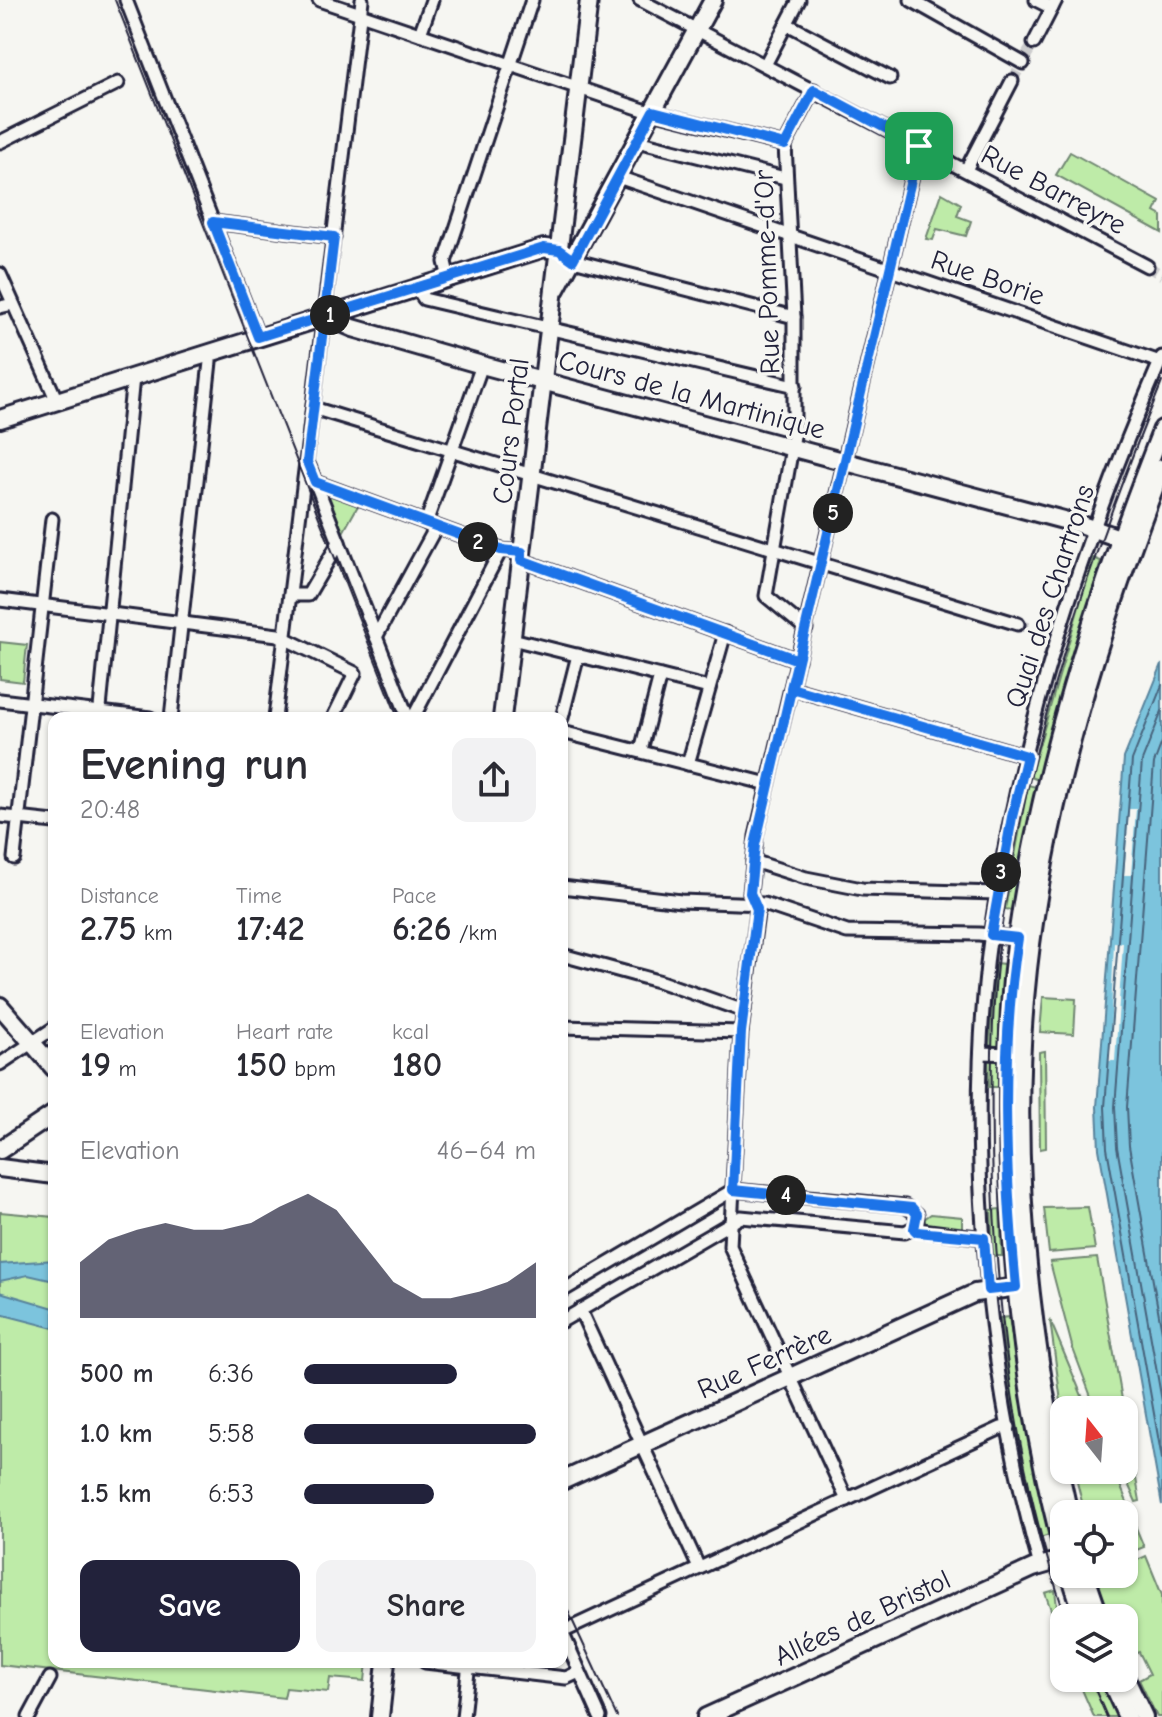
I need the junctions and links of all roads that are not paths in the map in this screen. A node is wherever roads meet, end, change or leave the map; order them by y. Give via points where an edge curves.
1 (126, 0) edge
2 (319, 0) edge
3 (362, 0) edge
4 (432, 0) edge
5 (532, 0) edge
6 (589, 0) edge
7 (640, 0) edge
8 (713, 0) edge
9 (799, 0) edge
10 (911, 0) edge
11 (1036, 0) edge
12 (1054, 4) edge
13 (360, 14) junction
14 (787, 24) junction
15 (697, 29) junction
16 (420, 34) junction
17 (1034, 43) tunnel mouth
18 (1023, 63) dead end
19 (511, 65) junction
20 (765, 65) junction
21 (890, 78) dead end
22 (1012, 81) tunnel mouth
23 (118, 83) dead end
24 (578, 88) junction
25 (814, 90) junction
26 (653, 111) junction
27 (637, 141) junction
28 (0, 142) edge
29 (785, 145) junction
30 (919, 146) junction
31 (966, 170) junction
32 (618, 177) junction
33 (785, 178) junction
34 (213, 222) junction
35 (789, 235) junction
36 (334, 237) junction
37 (559, 250) junction
38 (573, 260) junction
39 (1147, 266) tunnel mouth
40 (890, 270) junction
41 (0, 274) edge
42 (449, 278) junction
43 (417, 288) junction
44 (553, 294) junction
45 (13, 304) junction
46 (0, 307) edge
47 (325, 316) junction
48 (794, 317) junction
49 (549, 329) junction
50 (258, 337) junction
51 (208, 353) junction
52 (1161, 359) edge
53 (482, 365) junction
54 (133, 377) junction
55 (543, 381) junction
56 (795, 386) junction
57 (57, 401) junction
58 (313, 408) junction
59 (0, 419) edge
60 (1162, 429) edge
61 (793, 447) junction
62 (452, 450) junction
63 (307, 462) junction
64 (845, 462) junction
65 (1162, 468) edge
66 (531, 475) junction
67 (315, 482) junction
68 (52, 519) dead end
69 (431, 525) junction
70 (1094, 529) junction
71 (1126, 541) junction
72 (339, 542) junction
73 (501, 550) junction
74 (774, 550) junction
75 (522, 556) junction
76 (821, 564) junction
77 (290, 595) junction
78 (0, 600) edge
79 (43, 605) junction
80 (110, 614) junction
81 (181, 623) junction
82 (1018, 624) tunnel mouth
83 (806, 629) junction
84 (725, 633) junction
85 (376, 637) junction
86 (285, 638) junction
87 (512, 639) junction
88 (578, 655) junction
89 (798, 660) junction
90 (660, 676) junction
91 (709, 688) junction
92 (791, 688) junction
93 (0, 700) edge
94 (31, 704) junction
95 (80, 712) edge
96 (99, 712) edge
97 (172, 712) edge
98 (276, 712) edge
99 (336, 712) edge
100 (407, 712) edge
101 (413, 712) edge
102 (504, 712) edge
103 (564, 712) edge
104 (568, 733) edge
105 (641, 750) junction
106 (1027, 756) junction
107 (688, 764) junction
108 (768, 784) junction
109 (0, 816) edge
110 (19, 818) junction
111 (48, 821) edge
112 (14, 858) dead end
113 (753, 861) junction
114 (568, 888) edge
115 (996, 893) junction
116 (755, 904) junction
117 (991, 935) junction
118 (1025, 939) junction
119 (568, 957) edge
120 (0, 1006) edge
121 (744, 1011) junction
122 (568, 1027) edge
123 (48, 1032) edge
124 (741, 1032) junction
125 (33, 1042) junction
126 (981, 1053) junction
127 (1015, 1054) junction
128 (48, 1061) edge
129 (0, 1064) edge
130 (48, 1118) edge
131 (0, 1150) edge
132 (0, 1168) edge
133 (48, 1174) edge
134 (733, 1190) junction
135 (731, 1222) junction
136 (914, 1229) junction
137 (984, 1238) junction
138 (1023, 1286) junction
139 (568, 1287) edge
140 (988, 1290) junction
141 (580, 1310) junction
142 (568, 1317) edge
143 (791, 1377) junction
144 (1009, 1427) junction
145 (642, 1445) junction
146 (568, 1478) edge
147 (847, 1500) junction
148 (1051, 1500) edge
149 (1066, 1500) edge
150 (1050, 1562) edge
151 (1040, 1566) junction
152 (699, 1568) junction
153 (568, 1629) edge
154 (568, 1646) edge
155 (385, 1668) edge
156 (395, 1668) edge
157 (468, 1668) edge
158 (496, 1668) edge
159 (579, 1672) junction
160 (50, 1678) dead end
161 (1115, 1692) edge
162 (1132, 1692) edge
163 (29, 1717) edge
164 (380, 1717) edge
165 (390, 1717) edge
166 (463, 1717) edge
167 (600, 1717) edge
168 (706, 1717) edge
169 (1127, 1717) edge
170 (1144, 1717) edge

1 - 34 street
2 - 13 street
3 - 13 street
4 - 16 street
5 - 19 street
6 - 24 main road, Cours Portal
7 - 15 street, Rue Barreyre
8 - 15 main road, Cours Portal
9 - 14 street
10 - 18 street
11 - 12 street
12 - 17 street
13 - 16 street
13 - 36 street
14 - 20 street
14 - 21 street
15 - 20 street, Rue Barreyre
15 - 26 main road, Cours Portal
16 - 19 street
19 - 24 street
19 - 42 street via 445,262
20 - 25 street, Rue Barreyre
22 - 31 street
23 - 28 street
24 - 26 street
24 - 37 main road, Cours Portal
25 - 29 street, Rue Pomme-d'Or
25 - 30 street, Rue Barreyre
26 - 27 main road, Cours Portal
26 - 29 street
27 - 32 main road, Cours Portal
27 - 33 street
29 - 33 street, Rue Pomme-d'Or
30 - 31 street, Rue Barreyre
30 - 40 street
31 - 39 street, Rue Barreyre
32 - 35 street, Rue Borie
32 - 38 main road, Cours Portal
33 - 35 street, Rue Pomme-d'Or
34 - 36 street
34 - 50 street
35 - 40 street, Rue Borie
35 - 48 street, Rue Pomme-d'Or
36 - 47 street
37 - 38 main road
37 - 42 main road via 544,248
37 - 44 main road, Cours Portal
38 - 44 main road, Cours Portal
38 - 48 street
40 - 52 street, Rue Borie
40 - 64 street
41 - 45 street
42 - 43 main road
43 - 47 main road
43 - 49 street via 424,299
44 - 49 main road, Cours Portal
45 - 46 street
45 - 57 street
47 - 50 main road
47 - 53 main road, Cours de la Martinique
47 - 58 street
48 - 56 street, Rue Pomme-d'Or
49 - 55 main road, Cours Portal
49 - 56 street
50 - 51 main road
51 - 54 main road
51 - 81 street
52 - 70 street, Quai des Chartrons
53 - 55 main road, Cours de la Martinique
53 - 62 street
54 - 57 main road
54 - 80 street
55 - 61 main road, Cours de la Martinique
55 - 66 main road, Cours Portal
56 - 61 street, Rue Pomme-d'Or
57 - 59 main road
58 - 62 street
58 - 63 street
60 - 71 main road, Quai des Chartrons
61 - 64 main road, Cours de la Martinique
61 - 74 street, Rue Pomme-d'Or
62 - 66 street
62 - 69 street
63 - 67 street
63 - 77 street
64 - 70 main road, Cours de la Martinique
64 - 76 street
65 - 71 main road, Quai des Chartrons
66 - 74 street
66 - 75 main road, Cours Portal
67 - 69 street
67 - 72 street
68 - 79 street
69 - 73 street
69 - 85 street
70 - 71 main road, Cours de la Martinique
70 - 106 street, Quai des Chartrons
71 - 118 main road, Quai des Chartrons
72 - 77 street via 308,595
72 - 85 street
73 - 75 street
73 - 101 street
74 - 76 street
74 - 83 street, Rue Pomme-d'Or via 766,596
75 - 84 street
75 - 87 main road, Cours Portal
76 - 82 street
76 - 83 street
77 - 86 street
78 - 79 street
79 - 80 street
79 - 94 street
80 - 81 street
80 - 96 street
81 - 86 street
81 - 97 street
83 - 89 street
84 - 89 street
84 - 91 street
85 - 100 street
86 - 98 street
86 - 99 street via 352,670 356,676
87 - 88 street
87 - 102 main road, Cours Portal
88 - 90 street
88 - 103 street
89 - 92 street
90 - 91 street
90 - 105 street
91 - 107 street
92 - 106 street
92 - 108 street
93 - 94 street
94 - 95 street
94 - 110 street
104 - 105 street
105 - 107 street
106 - 115 street, Quai des Chartrons
107 - 108 street
108 - 113 street
109 - 110 street
110 - 111 street
110 - 112 street
113 - 115 street via 862,889
113 - 116 street via 750,893
114 - 116 street
115 - 117 street, Quai des Chartrons
116 - 117 street via 847,932
116 - 121 street
117 - 118 street
117 - 126 street, Quai des Chartrons
118 - 127 main road, Quai des Chartrons
119 - 121 street
120 - 125 main road
121 - 124 street
122 - 124 street
123 - 125 street
124 - 134 street
125 - 128 main road
125 - 129 street
126 - 127 street
126 - 137 street, Quai des Chartrons
127 - 138 main road, Quai des Chartrons via 1009,1206
130 - 131 main road
132 - 133 main road
134 - 135 street
134 - 136 street via 905,1206 917,1214
134 - 139 street
135 - 136 street via 741,1217
135 - 141 street
135 - 143 street via 730,1246
136 - 137 street
137 - 140 street, Quai des Chartrons
138 - 140 main road, Rue Ferrère
138 - 148 main road via 1036,1431
138 - 149 main road
140 - 143 main road, Rue Ferrère
140 - 144 street, Quai des Chartrons
141 - 142 street
141 - 145 street
143 - 145 main road, Rue Ferrère
143 - 147 street
144 - 147 street
144 - 151 street, Quai des Chartrons
145 - 146 main road, Rue Ferrère
145 - 152 street
147 - 152 street
150 - 151 main road, Allées de Bristol
151 - 168 main road, Allées de Bristol
152 - 153 street
154 - 159 street
155 - 164 main road
156 - 165 main road
157 - 166 street
158 - 159 street via 566,1678
159 - 167 street
160 - 163 street
161 - 169 main road
162 - 170 main road

